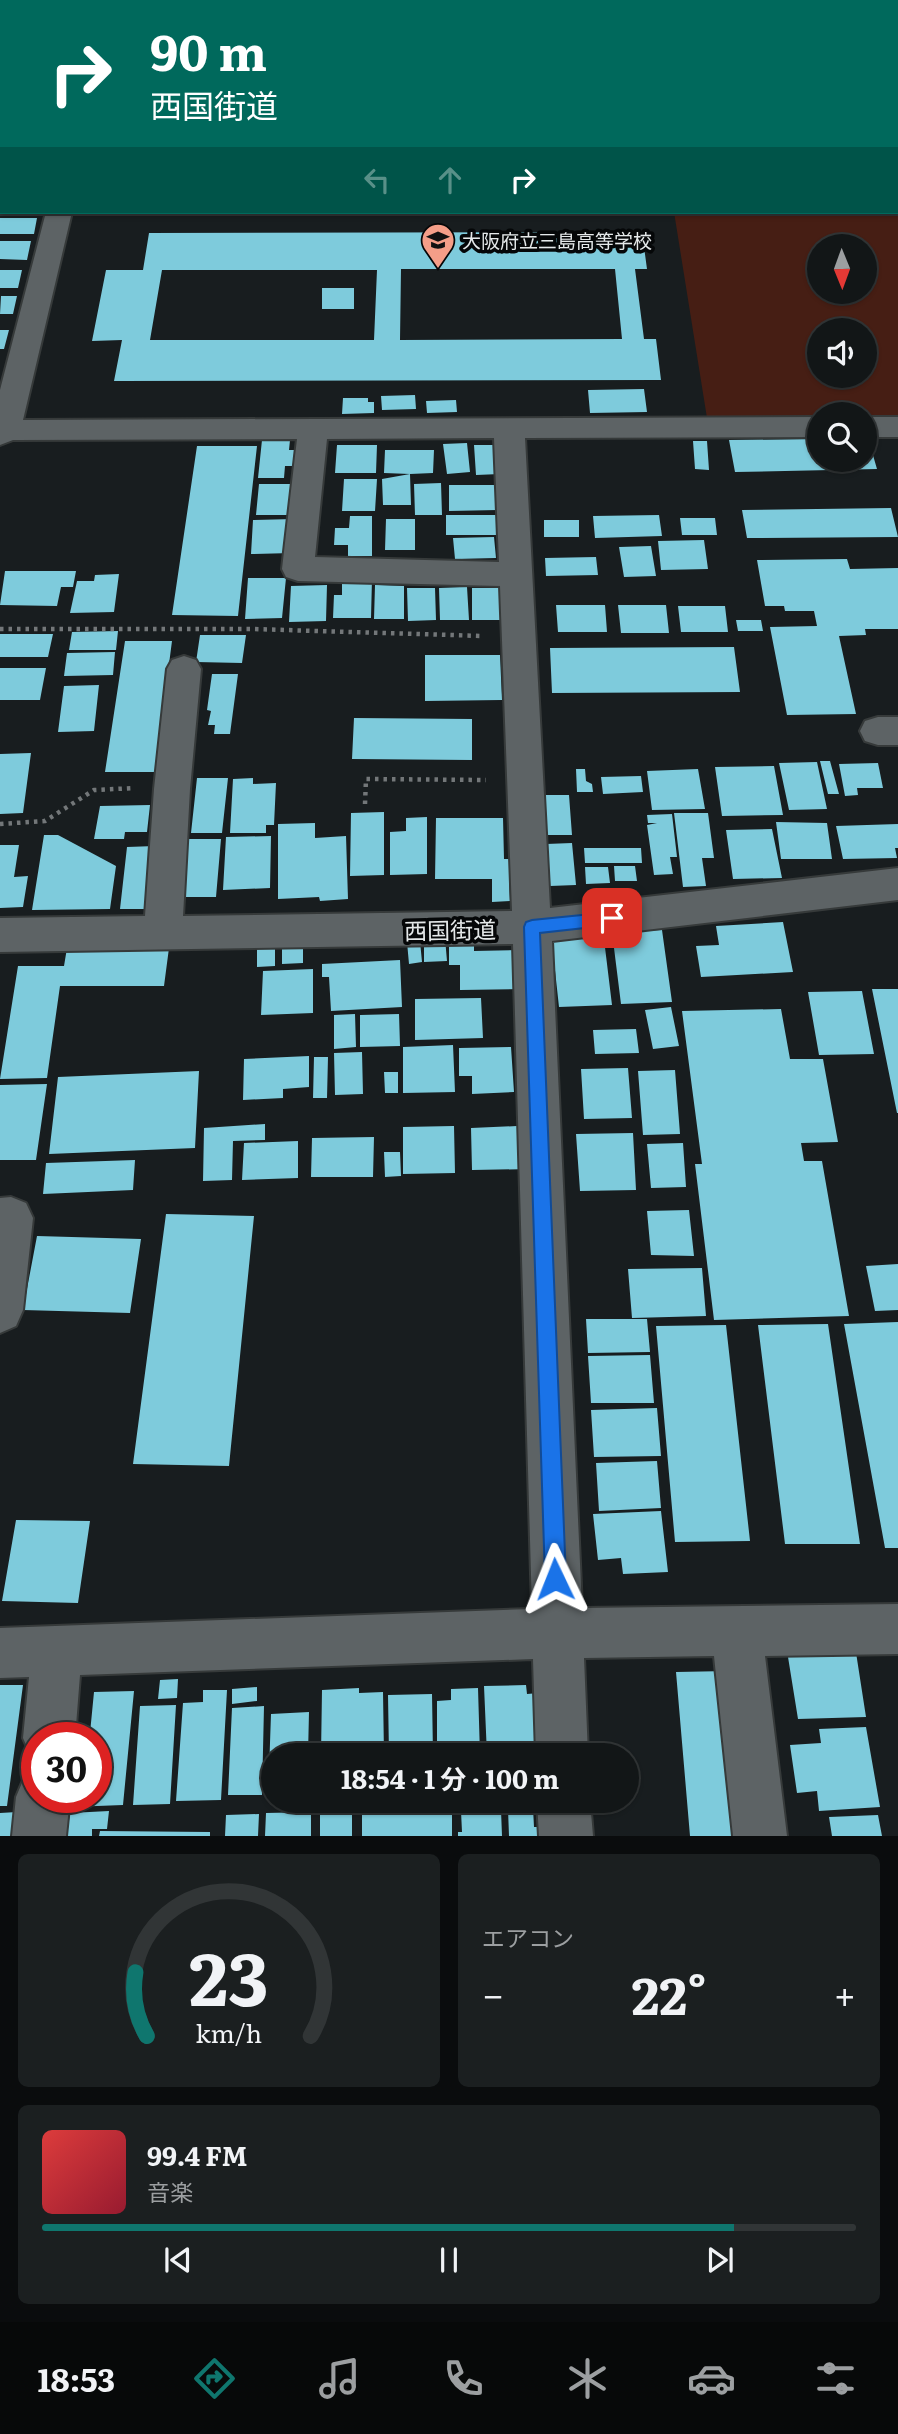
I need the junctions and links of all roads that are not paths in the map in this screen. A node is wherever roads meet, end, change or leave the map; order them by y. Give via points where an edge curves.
1 (58, 214) edge
2 (807, 427) edge
3 (877, 427) edge
4 (898, 427) edge
5 (509, 428) junction
6 (313, 429) junction
7 (2, 432) edge
8 (515, 574) junction
9 (184, 669) dead end
10 (898, 884) edge
11 (532, 927) junction
12 (163, 933) junction
13 (0, 935) edge
14 (0, 1219) edge
15 (0, 1310) edge
16 (898, 1629) edge
17 (737, 1631) junction
18 (557, 1633) junction
19 (57, 1650) junction
20 (0, 1653) edge
21 (50, 1722) edge
22 (562, 1743) edge
23 (41, 1813) edge
24 (565, 1813) edge
25 (39, 1836) edge
26 (566, 1836) edge
27 (760, 1836) edge

1 - 7 street
2 - 5 street
3 - 4 street
5 - 6 street
5 - 8 street
6 - 7 street
6 - 8 street via 298,569
8 - 11 street
9 - 12 street
10 - 11 street, 西国街道
11 - 12 street, 西国街道
11 - 18 street
12 - 13 street, 西国街道
14 - 15 street via 11,1218
16 - 17 street
17 - 18 street
17 - 27 street
18 - 19 street
18 - 22 street
19 - 20 street
19 - 21 street
23 - 25 street
24 - 26 street

